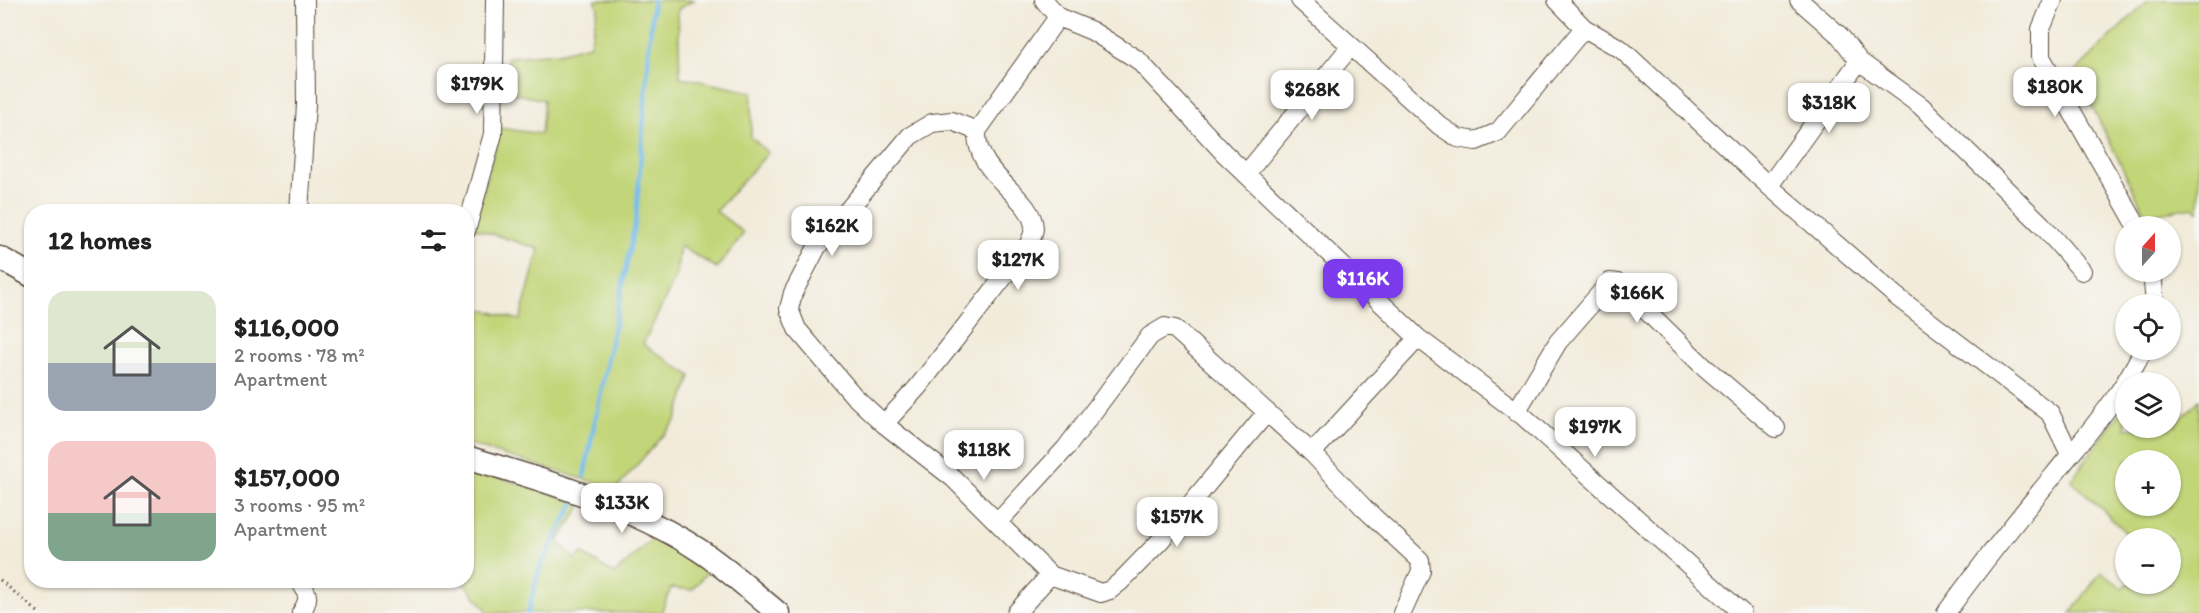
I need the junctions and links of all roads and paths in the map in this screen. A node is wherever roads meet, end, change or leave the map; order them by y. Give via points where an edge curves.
1 (305, 0) edge
2 (495, 0) edge
3 (1044, 0) edge
4 (1300, 0) edge
5 (1557, 0) edge
6 (1799, 0) edge
7 (2053, 0) edge
8 (1058, 17) junction
9 (1584, 28) junction
10 (1351, 46) junction
11 (1859, 61) junction
12 (977, 131) junction
13 (1246, 174) junction
14 (1769, 186) junction
15 (300, 204) edge
16 (474, 204) edge
17 (2131, 216) edge
18 (0, 258) edge
19 (2082, 271) dead end
20 (24, 272) edge
21 (1418, 338) junction
22 (2138, 360) edge
23 (1267, 412) junction
24 (1516, 412) junction
25 (884, 423) junction
26 (1776, 428) dead end
27 (1312, 453) junction
28 (2070, 454) junction
29 (474, 460) edge
30 (999, 521) junction
31 (1050, 575) junction
32 (0, 580) edge
33 (305, 588) edge
34 (39, 613) edge
35 (301, 613) edge
36 (778, 613) edge
37 (1016, 613) edge
38 (1402, 613) edge
39 (1742, 613) edge
40 (1946, 613) edge

1 - 15 street via 306,105
2 - 16 street via 493,134
3 - 8 street
4 - 10 street
5 - 9 street
6 - 11 street via 1840,36
7 - 17 street via 2041,29 2041,57
8 - 12 street
8 - 13 street via 1092,31 1138,60
9 - 10 street via 1497,132 1476,141 1458,138 1440,126
9 - 14 street via 1621,49
10 - 13 street
11 - 14 street
11 - 19 street via 1921,106 2042,225
12 - 25 street via 976,146 992,172 1031,218 1035,229 1001,284
12 - 25 street via 952,121 932,123 910,136 817,248 793,293 789,309 797,329 853,395
13 - 21 street
14 - 28 street via 1897,297 2050,413
18 - 20 street
21 - 24 street
21 - 27 street
22 - 28 street via 2103,416
23 - 27 street
23 - 30 street via 1174,329 1165,327 1150,336 1066,448
23 - 31 street via 1160,541 1110,590 1095,592
24 - 26 street via 1558,342 1610,282 1618,283 1701,364
24 - 39 street
25 - 30 street
27 - 38 street via 1420,560 1421,571
28 - 40 street
29 - 36 street via 585,496 670,533 701,551
30 - 31 street
31 - 37 street
32 - 34 path
33 - 35 street via 309,602

